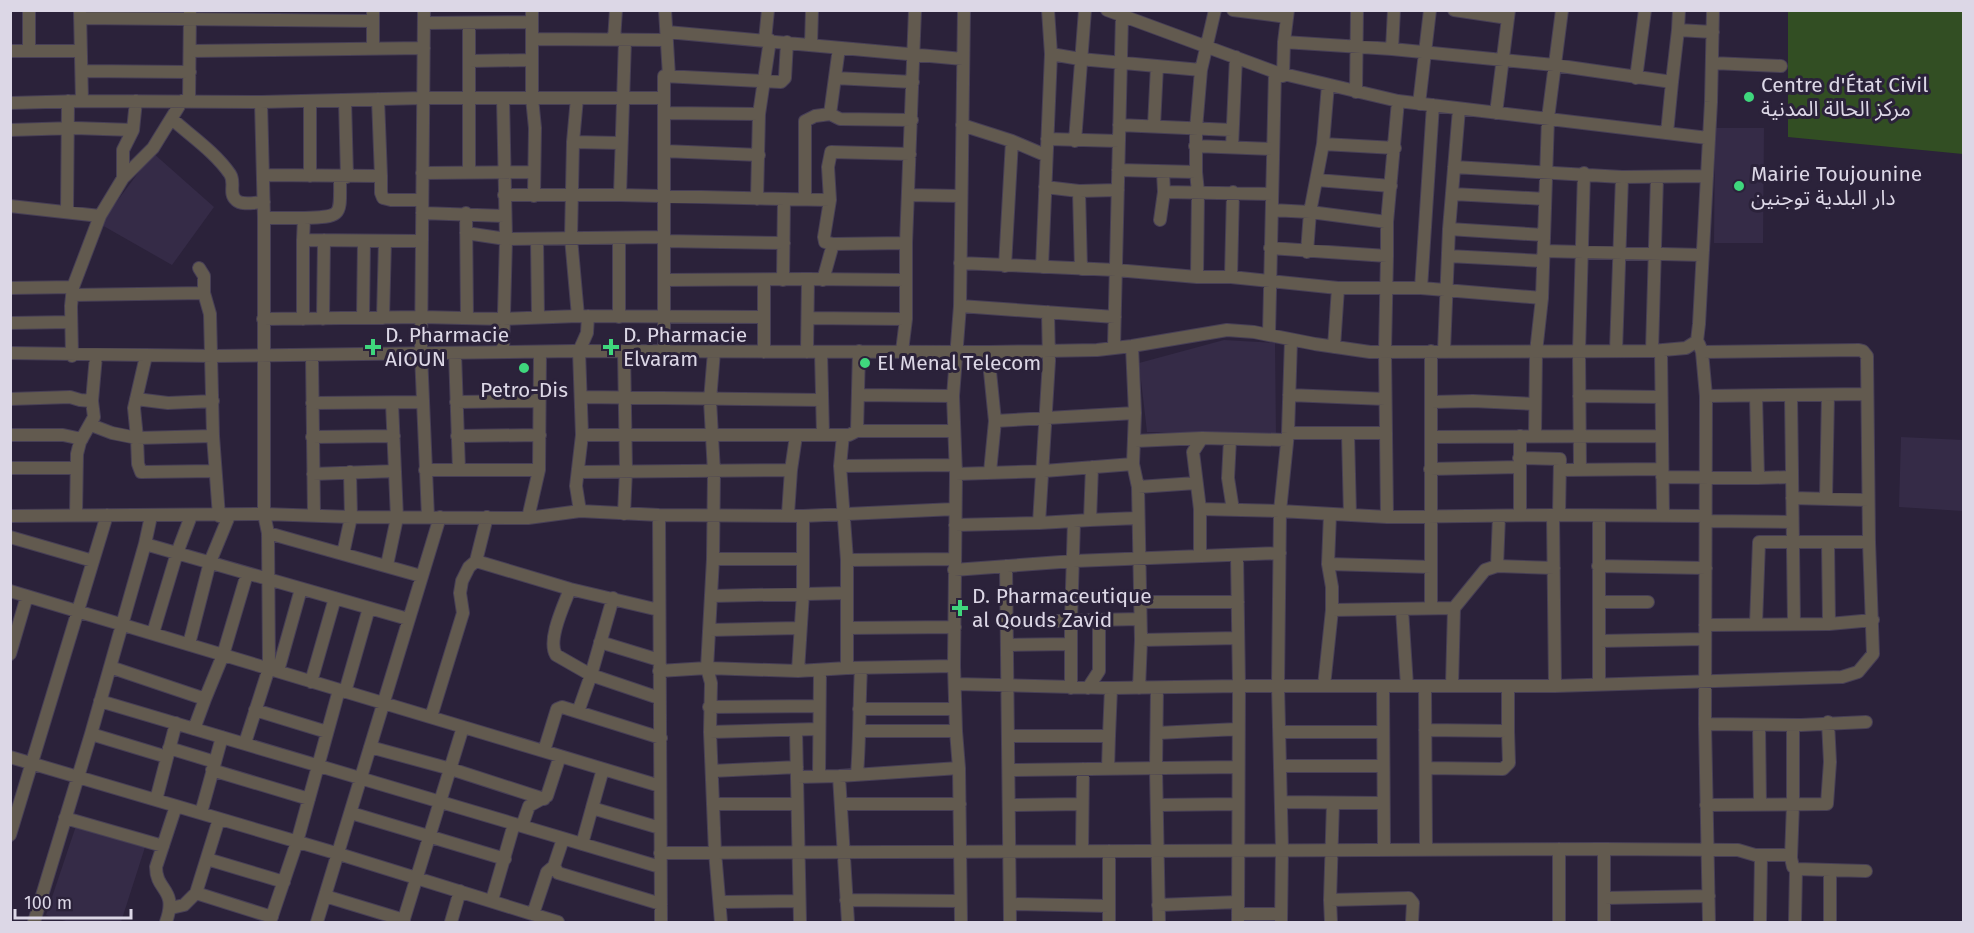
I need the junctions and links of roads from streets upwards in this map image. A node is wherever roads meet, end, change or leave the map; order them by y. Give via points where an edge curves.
1 (29, 10) edge
2 (616, 10) edge
3 (665, 10) edge
4 (768, 10) edge
5 (812, 10) edge
6 (915, 10) edge
7 (964, 10) edge
8 (1085, 10) edge
9 (1107, 10) edge
10 (1215, 10) edge
11 (1233, 10) edge
12 (1357, 10) edge
13 (1394, 10) edge
14 (1430, 10) edge
15 (1454, 10) edge
16 (1562, 10) edge
17 (1645, 10) edge
18 (1679, 10) edge
19 (1713, 10) edge
20 (1043, 11) edge
21 (80, 14) edge
22 (1288, 14) edge
23 (1508, 14) edge
24 (190, 15) edge
25 (373, 16) edge
26 (532, 16) edge
27 (1122, 16) junction
28 (424, 17) edge
29 (469, 23) junction
30 (1678, 30) junction
31 (1713, 32) junction
32 (667, 36) junction
33 (532, 39) junction
34 (619, 40) junction
35 (767, 40) junction
36 (787, 42) junction
37 (1284, 42) junction
38 (811, 45) junction
39 (1206, 46) junction
40 (1356, 47) junction
41 (424, 48) junction
42 (839, 48) junction
43 (373, 49) junction
44 (1392, 49) junction
45 (10, 51) edge
46 (29, 51) junction
47 (81, 51) junction
48 (190, 51) junction
49 (1426, 52) junction
50 (1051, 54) junction
51 (914, 56) junction
52 (1236, 57) junction
53 (963, 59) junction
54 (1080, 59) junction
55 (532, 60) junction
56 (469, 61) junction
57 (1503, 61) junction
58 (1121, 62) junction
59 (1712, 63) junction
60 (1554, 65) junction
61 (1157, 66) junction
62 (1781, 66) dead end
63 (1201, 70) junction
64 (82, 71) junction
65 (190, 72) junction
66 (1279, 74) junction
67 (669, 76) junction
68 (835, 78) junction
69 (1636, 78) junction
70 (764, 82) junction
71 (913, 82) junction
72 (1672, 82) junction
73 (1328, 84) junction
74 (1356, 92) junction
75 (423, 98) junction
76 (469, 98) junction
77 (503, 98) junction
78 (532, 98) junction
79 (577, 98) junction
80 (623, 98) junction
81 (664, 98) junction
82 (378, 99) junction
83 (310, 100) junction
84 (345, 100) junction
85 (68, 101) junction
86 (82, 101) junction
87 (136, 101) junction
88 (186, 101) junction
89 (1398, 101) junction
90 (261, 102) junction
91 (10, 103) edge
92 (1419, 104) junction
93 (1433, 105) junction
94 (1458, 109) junction
95 (664, 113) junction
96 (1496, 113) junction
97 (759, 114) junction
98 (830, 114) junction
99 (1548, 118) junction
100 (172, 119) junction
101 (912, 120) junction
102 (962, 125) junction
103 (1119, 125) junction
104 (1154, 126) junction
105 (68, 128) junction
106 (1196, 129) junction
107 (10, 130) edge
108 (133, 130) junction
109 (1232, 130) junction
110 (1667, 133) junction
111 (1708, 138) junction
112 (1047, 139) junction
113 (1012, 141) junction
114 (1075, 141) junction
115 (1119, 141) junction
116 (573, 142) junction
117 (620, 143) junction
118 (1323, 144) junction
119 (1195, 146) junction
120 (1232, 147) junction
121 (1395, 148) junction
122 (1273, 149) junction
123 (664, 151) junction
124 (910, 154) junction
125 (759, 155) junction
126 (1045, 155) junction
127 (1454, 167) junction
128 (1118, 170) junction
129 (504, 172) junction
130 (534, 172) junction
131 (1163, 172) junction
132 (1196, 172) junction
133 (1545, 172) junction
134 (422, 173) junction
135 (469, 173) junction
136 (1584, 174) junction
137 (263, 175) junction
138 (310, 176) junction
139 (381, 176) junction
140 (1706, 176) junction
141 (344, 177) junction
142 (1622, 177) junction
143 (1657, 177) junction
144 (123, 178) junction
145 (1317, 180) junction
146 (1391, 186) junction
147 (1045, 188) junction
148 (1118, 190) junction
149 (1079, 191) junction
150 (1164, 192) junction
151 (1198, 192) junction
152 (1233, 192) junction
153 (1272, 194) junction
154 (1453, 194) junction
155 (504, 195) junction
156 (572, 195) junction
157 (620, 195) junction
158 (908, 195) junction
159 (534, 196) junction
160 (664, 196) junction
161 (960, 196) junction
162 (757, 199) junction
163 (784, 199) junction
164 (805, 199) junction
165 (1545, 199) junction
166 (830, 200) junction
167 (264, 202) junction
168 (10, 206) edge
169 (422, 206) junction
170 (1272, 210) junction
171 (67, 212) junction
172 (1310, 212) junction
173 (466, 213) junction
174 (100, 216) junction
175 (504, 216) junction
176 (264, 218) junction
177 (303, 218) junction
178 (1160, 220) dead end
179 (1387, 222) junction
180 (1449, 229) junction
181 (466, 233) junction
182 (1544, 235) junction
183 (571, 238) junction
184 (619, 238) junction
185 (506, 239) junction
186 (537, 239) junction
187 (664, 239) junction
188 (303, 240) junction
189 (324, 240) junction
190 (364, 240) junction
191 (385, 241) junction
192 (422, 241) junction
193 (784, 243) junction
194 (906, 243) junction
195 (833, 244) junction
196 (1270, 248) junction
197 (1307, 252) junction
198 (1582, 252) junction
199 (1618, 254) junction
200 (1654, 255) junction
201 (1702, 255) junction
202 (1387, 256) junction
203 (1448, 256) junction
204 (1543, 256) junction
205 (960, 263) junction
206 (1005, 266) junction
207 (1042, 267) junction
208 (199, 268) dead end
209 (1081, 269) junction
210 (1116, 270) junction
211 (1197, 277) junction
212 (1231, 277) junction
213 (808, 279) junction
214 (664, 280) junction
215 (764, 280) junction
216 (783, 280) junction
217 (823, 280) junction
218 (906, 280) junction
219 (1270, 281) junction
220 (10, 288) edge
221 (1338, 288) junction
222 (1386, 288) junction
223 (1421, 288) junction
224 (1446, 289) junction
225 (72, 291) junction
226 (204, 293) junction
227 (1542, 298) junction
228 (960, 306) junction
229 (1048, 312) junction
230 (583, 316) junction
231 (619, 316) junction
232 (1115, 316) junction
233 (422, 317) junction
234 (538, 317) junction
235 (763, 317) junction
236 (363, 318) junction
237 (383, 318) junction
238 (467, 318) junction
239 (664, 318) junction
240 (808, 318) junction
241 (263, 319) junction
242 (303, 319) junction
243 (323, 319) junction
244 (906, 319) junction
245 (503, 320) junction
246 (71, 322) junction
247 (10, 323) edge
248 (1269, 334) junction
249 (1290, 339) junction
250 (1132, 346) junction
251 (1700, 346) junction
252 (1114, 347) junction
253 (1334, 348) junction
254 (579, 351) junction
255 (624, 351) junction
256 (664, 351) junction
257 (859, 351) junction
258 (902, 351) junction
259 (1048, 351) junction
260 (1385, 351) junction
261 (1431, 351) junction
262 (1444, 351) junction
263 (1579, 351) junction
264 (1616, 351) junction
265 (1656, 351) junction
266 (503, 352) junction
267 (540, 352) junction
268 (714, 352) junction
269 (764, 352) junction
270 (807, 352) junction
271 (821, 352) junction
272 (956, 352) junction
273 (988, 352) junction
274 (1536, 352) junction
275 (10, 353) edge
276 (455, 353) junction
277 (421, 354) junction
278 (72, 356) junction
279 (96, 356) junction
280 (146, 356) junction
281 (213, 356) junction
282 (263, 356) junction
283 (312, 356) junction
284 (1867, 394) junction
285 (858, 395) junction
286 (1289, 395) junction
287 (1791, 395) junction
288 (1828, 395) junction
289 (954, 396) junction
290 (1579, 396) junction
291 (1706, 396) junction
292 (1756, 396) junction
293 (581, 397) junction
294 (624, 397) junction
295 (1661, 397) junction
296 (10, 399) edge
297 (136, 399) junction
298 (1385, 399) junction
299 (710, 400) junction
300 (822, 400) junction
301 (92, 401) junction
302 (213, 401) junction
303 (539, 401) junction
304 (423, 402) junction
305 (456, 402) junction
306 (1431, 402) junction
307 (312, 403) junction
308 (392, 403) junction
309 (1535, 404) junction
310 (1135, 413) junction
311 (1046, 418) junction
312 (994, 421) junction
313 (91, 425) junction
314 (857, 431) junction
315 (954, 431) junction
316 (1385, 433) junction
317 (1348, 434) junction
318 (10, 435) edge
319 (540, 435) junction
320 (582, 435) junction
321 (823, 435) junction
322 (843, 435) junction
323 (213, 436) junction
324 (394, 436) junction
325 (457, 436) junction
326 (625, 436) junction
327 (711, 436) junction
328 (796, 436) junction
329 (1520, 436) junction
330 (1535, 436) junction
331 (1578, 436) junction
332 (1661, 436) junction
333 (312, 437) junction
334 (1287, 437) junction
335 (1431, 437) junction
336 (137, 438) junction
337 (1202, 438) junction
338 (82, 439) junction
339 (1230, 439) junction
340 (1135, 441) junction
341 (1519, 462) junction
342 (1133, 464) junction
343 (840, 466) junction
344 (1092, 467) junction
345 (10, 468) edge
346 (76, 468) junction
347 (955, 469) junction
348 (1430, 469) junction
349 (1580, 469) junction
350 (539, 470) junction
351 (626, 470) junction
352 (791, 470) junction
353 (1560, 470) junction
354 (215, 471) junction
355 (395, 471) junction
356 (425, 471) junction
357 (459, 471) junction
358 (714, 471) junction
359 (1044, 471) junction
360 (350, 472) junction
361 (579, 472) junction
362 (990, 472) junction
363 (1662, 473) junction
364 (313, 474) junction
365 (1706, 477) junction
366 (1791, 477) junction
367 (1758, 478) junction
368 (1196, 483) junction
369 (1138, 487) junction
370 (1792, 498) junction
371 (1826, 498) junction
372 (1868, 500) junction
373 (955, 509) junction
374 (1200, 509) junction
375 (1233, 510) junction
376 (580, 511) junction
377 (1280, 511) junction
378 (264, 514) junction
379 (624, 514) junction
380 (714, 514) junction
381 (788, 514) junction
382 (843, 514) junction
383 (1330, 514) junction
384 (76, 515) junction
385 (107, 515) junction
386 (314, 515) junction
387 (659, 515) junction
388 (1350, 515) junction
389 (1520, 515) junction
390 (1556, 515) junction
391 (10, 516) edge
392 (151, 516) junction
393 (191, 516) junction
394 (224, 516) junction
395 (802, 516) junction
396 (1498, 516) junction
397 (1599, 516) junction
398 (1663, 516) junction
399 (351, 517) junction
400 (434, 517) junction
401 (487, 517) junction
402 (1387, 517) junction
403 (1431, 517) junction
404 (397, 518) junction
405 (528, 518) junction
406 (1138, 518) junction
407 (1706, 519) junction
408 (1090, 520) junction
409 (1074, 521) junction
410 (1758, 521) junction
411 (1792, 522) junction
412 (1040, 523) junction
413 (955, 525) junction
414 (268, 533) junction
415 (10, 537) edge
416 (1759, 542) junction
417 (1793, 542) junction
418 (1828, 542) junction
419 (1869, 542) junction
420 (145, 544) junction
421 (177, 553) junction
422 (1280, 553) junction
423 (343, 554) junction
424 (1200, 556) junction
425 (1237, 556) junction
426 (713, 559) junction
427 (803, 559) junction
428 (1139, 559) junction
429 (847, 560) junction
430 (93, 561) junction
431 (476, 561) junction
432 (1074, 561) junction
433 (210, 562) junction
434 (1328, 564) junction
435 (387, 565) junction
436 (955, 565) junction
437 (1006, 566) junction
438 (1497, 566) junction
439 (1598, 566) junction
440 (1431, 567) junction
441 (1554, 568) junction
442 (1706, 568) junction
443 (247, 574) junction
444 (421, 576) junction
445 (268, 580) junction
446 (301, 589) junction
447 (570, 589) junction
448 (10, 591) edge
449 (803, 593) junction
450 (847, 593) junction
451 (27, 596) junction
452 (712, 596) junction
453 (335, 598) junction
454 (613, 598) junction
455 (1140, 602) junction
456 (1238, 602) junction
457 (1599, 602) junction
458 (1648, 602) dead end
459 (369, 608) junction
460 (1431, 608) junction
461 (1454, 608) junction
462 (1402, 609) junction
463 (659, 610) junction
464 (1332, 610) junction
465 (77, 611) junction
466 (408, 619) junction
467 (1140, 619) junction
468 (1099, 620) junction
469 (1873, 620) junction
470 (1071, 621) junction
471 (1008, 622) junction
472 (121, 624) junction
473 (1756, 624) junction
474 (1794, 624) junction
475 (1829, 624) junction
476 (1705, 625) junction
477 (955, 627) junction
478 (800, 628) junction
479 (847, 628) junction
480 (709, 630) junction
481 (153, 633) junction
482 (13, 637) edge
483 (1238, 638) junction
484 (1705, 639) junction
485 (1141, 640) junction
486 (1599, 641) junction
487 (600, 642) junction
488 (189, 644) junction
489 (1071, 644) junction
490 (1008, 645) junction
491 (10, 654) edge
492 (223, 655) junction
493 (659, 666) junction
494 (954, 666) junction
495 (110, 667) junction
496 (707, 668) junction
497 (847, 668) junction
498 (273, 669) junction
499 (861, 669) junction
500 (820, 670) junction
501 (798, 671) junction
502 (591, 675) junction
503 (1706, 680) junction
504 (311, 682) junction
505 (956, 684) junction
506 (1599, 685) junction
507 (1008, 686) junction
508 (1239, 686) junction
509 (1278, 686) junction
510 (1324, 686) junction
511 (1508, 686) junction
512 (1555, 686) junction
513 (1071, 687) junction
514 (1383, 687) junction
515 (1407, 687) junction
516 (1425, 687) junction
517 (1452, 687) junction
518 (1088, 688) junction
519 (1111, 688) junction
520 (1139, 688) junction
521 (1157, 688) junction
522 (342, 691) junction
523 (659, 698) junction
524 (204, 699) junction
525 (100, 701) junction
526 (384, 703) junction
527 (819, 706) junction
528 (710, 707) junction
529 (859, 709) junction
530 (955, 709) junction
531 (255, 710) junction
532 (578, 712) junction
533 (431, 717) junction
534 (1828, 722) junction
535 (1866, 722) dead end
536 (176, 723) junction
537 (1705, 724) junction
538 (1759, 725) junction
539 (1793, 725) junction
540 (463, 727) junction
541 (194, 729) junction
542 (819, 729) junction
543 (1238, 729) junction
544 (796, 730) junction
545 (1425, 730) junction
546 (860, 731) junction
547 (956, 731) junction
548 (1508, 731) junction
549 (327, 732) junction
550 (710, 732) junction
551 (1280, 732) junction
552 (1383, 732) junction
553 (1157, 733) junction
554 (91, 734) junction
555 (1010, 736) junction
556 (1109, 736) junction
557 (222, 737) junction
558 (661, 738) junction
559 (244, 744) junction
560 (370, 747) junction
561 (544, 751) junction
562 (168, 753) junction
563 (560, 756) junction
564 (10, 757) edge
565 (31, 763) junction
566 (214, 766) junction
567 (318, 766) junction
568 (1280, 766) junction
569 (1383, 766) junction
570 (1238, 767) junction
571 (959, 768) junction
572 (1426, 768) junction
573 (451, 769) junction
574 (603, 769) junction
575 (1083, 769) junction
576 (1108, 769) junction
577 (1156, 769) junction
578 (1010, 770) junction
579 (712, 771) junction
580 (797, 772) junction
581 (857, 774) junction
582 (819, 776) junction
583 (839, 776) junction
584 (78, 777) junction
585 (361, 778) junction
586 (660, 786) junction
587 (309, 799) junction
588 (544, 799) junction
589 (156, 800) junction
590 (1281, 802) junction
591 (441, 803) junction
592 (1333, 803) junction
593 (1383, 803) junction
594 (714, 804) junction
595 (797, 804) junction
596 (841, 804) junction
597 (960, 804) junction
598 (1082, 804) junction
599 (1238, 804) junction
600 (1760, 804) junction
601 (1793, 804) junction
602 (1010, 805) junction
603 (1157, 805) junction
604 (1706, 805) junction
605 (176, 806) junction
606 (592, 808) junction
607 (201, 813) junction
608 (351, 813) junction
609 (66, 818) junction
610 (219, 819) junction
611 (518, 825) junction
612 (660, 828) junction
613 (10, 835) edge
614 (431, 837) junction
615 (563, 839) junction
616 (297, 842) junction
617 (582, 844) junction
618 (164, 846) junction
619 (1282, 849) junction
620 (1332, 849) junction
621 (1384, 849) junction
622 (1426, 849) junction
623 (1559, 849) junction
624 (1604, 849) junction
625 (1707, 849) junction
626 (1238, 850) junction
627 (1109, 851) junction
628 (715, 852) junction
629 (959, 852) junction
630 (1009, 852) junction
631 (1082, 852) junction
632 (1158, 852) junction
633 (660, 853) junction
634 (798, 853) junction
635 (842, 853) junction
636 (339, 854) junction
637 (1761, 855) junction
638 (1791, 855) junction
639 (207, 859) junction
640 (505, 859) junction
641 (554, 866) junction
642 (660, 867) junction
643 (1796, 869) junction
644 (1830, 871) junction
645 (1866, 871) dead end
646 (418, 878) junction
647 (284, 882) junction
648 (460, 891) junction
649 (196, 893) junction
650 (326, 896) junction
651 (1709, 896) junction
652 (1604, 898) junction
653 (492, 900) junction
654 (846, 900) junction
655 (1330, 900) junction
656 (799, 901) junction
657 (720, 902) junction
658 (960, 902) junction
659 (661, 904) junction
660 (1010, 904) junction
661 (1158, 905) junction
662 (1109, 906) junction
663 (1238, 913) edge
664 (533, 914) junction
665 (170, 918) edge
666 (1281, 918) edge
667 (271, 920) edge
668 (404, 921) edge
669 (34, 922) edge
670 (317, 922) edge
671 (451, 922) edge
672 (557, 922) edge
673 (662, 922) edge
674 (721, 922) edge
675 (800, 922) edge
676 (848, 922) edge
677 (961, 922) edge
678 (1010, 922) edge
679 (1109, 922) edge
680 (1159, 922) edge
681 (1331, 922) edge
682 (1412, 922) edge
683 (1559, 922) edge
684 (1604, 922) edge
685 (1709, 922) edge
686 (1760, 922) edge
687 (1795, 922) edge
688 (1830, 922) edge

1 - 46 street
2 - 34 street
3 - 32 street
4 - 35 street
5 - 38 street
6 - 51 street
7 - 53 street
8 - 54 street
9 - 27 street
10 - 39 street
11 - 22 street
12 - 40 street
13 - 44 street
14 - 49 street
15 - 23 street
16 - 60 street
17 - 69 street
18 - 30 street
19 - 31 street
20 - 50 street
21 - 24 street
21 - 47 street
22 - 37 street
23 - 57 street
24 - 25 street
24 - 48 street
25 - 43 street
26 - 29 street
26 - 33 street
27 - 39 street
27 - 58 street
28 - 29 street
28 - 41 street
29 - 56 street
30 - 31 street
30 - 72 street
31 - 59 street
32 - 34 street
32 - 35 street
32 - 67 street
33 - 34 street
33 - 55 street
34 - 80 street
35 - 36 street
35 - 70 street
36 - 38 street
36 - 70 street via 784,80
37 - 40 street
37 - 66 street
38 - 42 street
39 - 52 street
39 - 63 street
40 - 44 street
40 - 74 street
41 - 43 street
41 - 75 street
42 - 51 street
42 - 68 street
43 - 48 street
44 - 49 street
45 - 46 street
46 - 47 street
47 - 64 street
48 - 65 street
49 - 57 street
49 - 92 street
50 - 54 street
50 - 112 street
51 - 53 street
51 - 71 street
52 - 66 street
52 - 109 street
53 - 102 street
54 - 58 street
54 - 114 street
55 - 56 street
55 - 78 street
56 - 76 street
57 - 60 street
57 - 96 street
58 - 61 street
58 - 103 street
59 - 62 street
59 - 111 street
60 - 69 street
60 - 99 street
61 - 63 street
61 - 104 street
63 - 106 street
64 - 65 street
64 - 86 street
65 - 88 street
66 - 73 street
66 - 122 street
67 - 70 street
67 - 81 street via 664,76
68 - 71 street
68 - 98 street
69 - 72 street
70 - 97 street
71 - 101 street
72 - 110 street
73 - 74 street
73 - 118 street
74 - 89 street
75 - 76 street
75 - 82 street
75 - 134 street
76 - 77 street
76 - 135 street
77 - 78 street
77 - 129 street
78 - 79 street
78 - 130 street
79 - 80 street
79 - 116 street
80 - 81 street
80 - 117 street
81 - 95 street
82 - 84 street
82 - 139 street
83 - 84 street
83 - 90 street
83 - 138 street
84 - 141 street
85 - 86 street
85 - 91 street
85 - 105 street
86 - 87 street
87 - 88 street
87 - 108 street
88 - 90 street
88 - 100 street
89 - 92 street
89 - 121 street
90 - 137 street
92 - 93 street
93 - 94 street
93 - 223 street
94 - 96 street
94 - 127 street
95 - 97 street
95 - 123 street
96 - 99 street
97 - 125 street
98 - 101 street via 840,119
98 - 164 street via 806,121
99 - 110 street
99 - 133 street
100 - 144 street via 146,158
100 - 167 street via 223,165 233,179 236,200
101 - 124 street
102 - 113 street
102 - 161 street
103 - 104 street
103 - 115 street
104 - 106 street
105 - 107 street
105 - 108 street
105 - 171 street
106 - 109 street
106 - 119 street
108 - 144 street via 123,150
109 - 120 street
110 - 111 street
111 - 140 street
112 - 114 street
112 - 126 street
113 - 126 street
113 - 206 street
114 - 115 street
115 - 128 street
116 - 117 street
116 - 156 street
117 - 157 street
118 - 121 street
118 - 145 street
119 - 120 street
119 - 132 street
120 - 122 street
121 - 146 street
122 - 153 street
123 - 125 street
123 - 160 street
124 - 158 street
124 - 166 street via 831,152
125 - 162 street
126 - 147 street
127 - 133 street
127 - 154 street
128 - 131 street
128 - 148 street
129 - 130 street
129 - 135 street
129 - 155 street
130 - 159 street
131 - 132 street
131 - 150 street
132 - 151 street
133 - 136 street
133 - 165 street
134 - 135 street
134 - 169 street
136 - 142 street
136 - 198 street
137 - 138 street
137 - 167 street
138 - 141 street
139 - 141 street
139 - 169 street via 383,198
140 - 143 street
140 - 201 street
141 - 177 street via 337,212 331,217
142 - 143 street
142 - 199 street
143 - 200 street
144 - 174 street
145 - 146 street
145 - 172 street
146 - 179 street
147 - 149 street
147 - 207 street
148 - 149 street
148 - 210 street
149 - 209 street
150 - 151 street
150 - 178 street
151 - 152 street
151 - 211 street
152 - 153 street
152 - 212 street
153 - 170 street
154 - 165 street
154 - 180 street
155 - 159 street
155 - 175 street
156 - 157 street
156 - 159 street
156 - 183 street
157 - 160 street
158 - 161 street
158 - 194 street
160 - 162 street
160 - 187 street
161 - 205 street
162 - 163 street
163 - 164 street
163 - 193 street
164 - 166 street
165 - 182 street
166 - 195 street via 824,237 825,242
167 - 176 street
168 - 171 street
169 - 173 street
169 - 192 street
170 - 172 street
170 - 196 street
171 - 174 street
172 - 179 street
172 - 197 street
173 - 175 street
173 - 181 street
174 - 225 street
175 - 185 street
176 - 177 street
176 - 241 street
177 - 188 street
179 - 202 street
180 - 182 street
180 - 203 street
181 - 185 street
181 - 238 street
182 - 204 street
183 - 184 street
183 - 186 street
183 - 230 street
184 - 187 street
184 - 231 street
185 - 186 street
185 - 245 street
186 - 234 street
187 - 193 street
187 - 214 street
188 - 189 street
188 - 242 street
189 - 190 street
189 - 243 street
190 - 191 street
190 - 236 street
191 - 192 street
191 - 237 street
192 - 233 street
193 - 216 street
194 - 195 street
194 - 218 street
195 - 217 street
196 - 197 street
196 - 219 street
197 - 202 street
198 - 199 street
198 - 204 street
198 - 263 street
199 - 200 street
199 - 264 street
200 - 201 street
200 - 265 street
201 - 251 street
202 - 222 street
203 - 204 street
203 - 224 street
204 - 227 street
205 - 206 street
205 - 228 street
206 - 207 street
207 - 209 street
208 - 226 street via 204,276
209 - 210 street
210 - 211 street
210 - 232 street
211 - 212 street
212 - 219 street
213 - 216 street
213 - 217 street
213 - 240 street
214 - 215 street
214 - 239 street
215 - 216 street
215 - 235 street
217 - 218 street
218 - 244 street
219 - 221 street
219 - 248 street
220 - 225 street
221 - 222 street
221 - 253 street
222 - 223 street
222 - 260 street
223 - 224 street
224 - 227 street
224 - 262 street
225 - 226 street
225 - 246 street
226 - 281 street
227 - 274 street
228 - 229 street
228 - 272 street
229 - 232 street
229 - 259 street
230 - 231 street
230 - 234 street
230 - 254 street via 587,333
231 - 239 street
232 - 252 street
233 - 237 street
233 - 238 street
233 - 277 street
234 - 245 street
235 - 239 street
235 - 269 street
236 - 237 street
236 - 243 street
238 - 245 street
239 - 256 street
240 - 244 street
240 - 270 street
241 - 242 street
241 - 282 street
242 - 243 street
244 - 258 street
245 - 266 street
246 - 247 street
246 - 278 street
248 - 249 street
248 - 250 street via 1213,331
249 - 253 street
249 - 286 street
250 - 252 street
250 - 310 street
251 - 265 street
251 - 284 street via 1863,351 1867,356
251 - 291 street
252 - 259 street
253 - 260 street
254 - 255 street
254 - 267 street
254 - 293 street
255 - 256 street
255 - 294 street
256 - 268 street
257 - 258 street
257 - 271 street
257 - 285 street
258 - 272 street
259 - 273 street
259 - 311 street
260 - 261 street
260 - 298 street
261 - 262 street
261 - 306 street
262 - 274 street
263 - 264 street
263 - 274 street
263 - 290 street
264 - 265 street
265 - 295 street
266 - 267 street
266 - 276 street
267 - 303 street
268 - 269 street
268 - 299 street
269 - 270 street
270 - 271 street
271 - 300 street
272 - 273 street
272 - 289 street
273 - 312 street
274 - 309 street
275 - 278 street
276 - 277 street
276 - 305 street
277 - 283 street
277 - 304 street
278 - 279 street
279 - 280 street
279 - 301 street
280 - 281 street
280 - 297 street
281 - 282 street
281 - 302 street
282 - 283 street
282 - 378 street
283 - 307 street
284 - 288 street
284 - 372 street
285 - 289 street
285 - 314 street
286 - 298 street
286 - 334 street
287 - 288 street
287 - 292 street
287 - 366 street
288 - 371 street
289 - 315 street
290 - 295 street
290 - 331 street
291 - 292 street
291 - 365 street
292 - 367 street
293 - 294 street
293 - 320 street
294 - 299 street
294 - 326 street
295 - 332 street
296 - 301 street
297 - 302 street via 168,403
297 - 336 street
298 - 316 street
299 - 300 street
299 - 327 street
300 - 321 street
301 - 313 street
302 - 323 street
303 - 305 street
303 - 319 street
304 - 308 street
304 - 356 street
305 - 325 street
306 - 309 street
306 - 335 street
307 - 308 street
307 - 333 street
308 - 324 street
309 - 330 street
310 - 311 street
310 - 340 street
311 - 312 street
311 - 359 street
312 - 362 street
313 - 336 street
313 - 338 street
314 - 315 street
314 - 322 street
315 - 347 street
316 - 317 street
316 - 402 street
317 - 334 street
317 - 388 street
318 - 338 street
319 - 325 street
319 - 350 street
320 - 326 street
320 - 361 street
321 - 322 street
321 - 328 street
322 - 343 street
323 - 336 street
323 - 354 street
324 - 333 street
324 - 355 street
325 - 357 street
326 - 327 street
326 - 351 street
327 - 328 street
327 - 358 street
328 - 352 street
329 - 330 street
329 - 335 street
329 - 341 street
330 - 331 street
331 - 332 street
331 - 349 street
332 - 363 street
333 - 364 street
334 - 339 street
334 - 377 street
335 - 348 street
336 - 354 street via 141,472
337 - 339 street
337 - 340 street
337 - 368 street via 1193,452
338 - 346 street
339 - 375 street via 1228,478
340 - 342 street
341 - 348 street
341 - 353 street via 1560,459
341 - 389 street
342 - 344 street
342 - 369 street
343 - 347 street
343 - 382 street
344 - 359 street
344 - 408 street
345 - 346 street
346 - 384 street
347 - 362 street
347 - 373 street
348 - 403 street
349 - 353 street
349 - 363 street
350 - 357 street
350 - 405 street
351 - 358 street
351 - 361 street
351 - 379 street
352 - 358 street
352 - 381 street
353 - 390 street
354 - 394 street
355 - 360 street
355 - 404 street
356 - 357 street
356 - 400 street
358 - 380 street
359 - 362 street
359 - 412 street
360 - 364 street
360 - 399 street
361 - 376 street via 576,486
363 - 365 street
363 - 398 street
364 - 386 street
365 - 367 street
365 - 407 street
366 - 367 street
366 - 370 street
368 - 369 street
368 - 374 street
369 - 406 street
370 - 371 street
370 - 411 street
371 - 372 street
372 - 419 street
373 - 382 street
373 - 413 street
374 - 375 street
374 - 424 street
375 - 377 street
376 - 379 street
376 - 405 street
377 - 383 street
377 - 422 street
378 - 386 street
378 - 394 street
378 - 414 street
379 - 387 street
380 - 381 street
380 - 387 street
380 - 426 street
381 - 395 street
382 - 395 street
382 - 429 street
383 - 388 street
383 - 434 street
384 - 385 street
384 - 391 street
385 - 392 street
385 - 430 street
386 - 399 street
387 - 463 street
388 - 402 street
389 - 390 street
389 - 396 street
390 - 397 street
390 - 441 street
392 - 393 street
392 - 420 street
393 - 394 street
393 - 421 street
394 - 433 street
395 - 427 street
396 - 403 street
396 - 438 street
397 - 398 street
397 - 439 street
398 - 407 street
399 - 404 street
399 - 423 street
400 - 401 street
400 - 404 street
400 - 444 street
401 - 405 street
401 - 431 street
402 - 403 street
403 - 440 street
404 - 435 street
406 - 408 street
406 - 428 street
407 - 410 street
407 - 442 street
408 - 409 street
409 - 412 street
409 - 432 street
410 - 411 street
410 - 416 street
411 - 417 street
412 - 413 street
413 - 436 street
414 - 423 street
414 - 445 street
415 - 430 street
416 - 417 street
416 - 473 street
417 - 418 street
417 - 474 street
418 - 419 street
418 - 475 street
419 - 469 street
420 - 421 street
420 - 472 street
421 - 433 street
421 - 481 street
422 - 425 street
422 - 509 street
423 - 435 street
424 - 425 street
424 - 428 street
425 - 456 street
426 - 427 street
426 - 452 street
427 - 449 street
428 - 432 street
428 - 455 street
429 - 436 street
429 - 450 street
430 - 465 street
431 - 447 street
431 - 533 street via 462,581 463,613
432 - 437 street
432 - 470 street
433 - 443 street
433 - 488 street
434 - 440 street
434 - 464 street
435 - 444 street
436 - 437 street
436 - 477 street
437 - 471 street
438 - 441 street
438 - 461 street via 1479,575
439 - 442 street
439 - 457 street
440 - 460 street
441 - 512 street
442 - 476 street
443 - 445 street
443 - 492 street
444 - 466 street
445 - 446 street
445 - 498 street
446 - 453 street
446 - 498 street
447 - 454 street
447 - 502 street via 556,630 554,651 562,661
448 - 451 street
449 - 450 street
449 - 452 street
449 - 478 street
450 - 479 street
451 - 465 street
451 - 482 street
452 - 480 street
453 - 459 street
453 - 504 street
454 - 463 street
454 - 487 street
455 - 456 street
455 - 467 street
456 - 483 street
457 - 458 street
457 - 486 street
459 - 466 street
459 - 522 street
460 - 461 street
460 - 462 street
461 - 517 street
462 - 464 street
462 - 515 street
463 - 493 street
464 - 510 street
465 - 472 street
465 - 565 street
466 - 526 street
467 - 468 street
467 - 485 street
468 - 470 street
468 - 518 street via 1099,671
469 - 475 street
469 - 503 street via 1873,654 1852,675
470 - 471 street
470 - 489 street
471 - 490 street
472 - 481 street
472 - 495 street
473 - 474 street
473 - 476 street
474 - 475 street
476 - 484 street
477 - 479 street
477 - 494 street
478 - 480 street
478 - 501 street
479 - 497 street
480 - 496 street
481 - 488 street
482 - 491 street
483 - 485 street
483 - 508 street
484 - 486 street
484 - 503 street
485 - 520 street
486 - 506 street
487 - 493 street
487 - 502 street
488 - 492 street
489 - 490 street
489 - 513 street
490 - 507 street
492 - 498 street
492 - 524 street
493 - 496 street
493 - 523 street
494 - 499 street
494 - 505 street
495 - 524 street
495 - 525 street
496 - 501 street
496 - 528 street
497 - 499 street
497 - 500 street
498 - 504 street
498 - 531 street
499 - 529 street
500 - 501 street
500 - 527 street
502 - 523 street
502 - 532 street
503 - 506 street
503 - 537 street
504 - 522 street
505 - 507 street
505 - 530 street
506 - 512 street
507 - 513 street
507 - 555 street
508 - 509 street
508 - 521 street
508 - 543 street
509 - 510 street
509 - 551 street
510 - 514 street
511 - 512 street
511 - 517 street
511 - 548 street
513 - 518 street
514 - 515 street
514 - 552 street
515 - 516 street
516 - 517 street
516 - 545 street
518 - 519 street
519 - 520 street
519 - 556 street
520 - 521 street
521 - 553 street
522 - 526 street
522 - 549 street
523 - 558 street
524 - 541 street
525 - 536 street
525 - 554 street
526 - 533 street
526 - 560 street
527 - 528 street
527 - 542 street
528 - 550 street
529 - 530 street
529 - 546 street
530 - 547 street
531 - 549 street
531 - 559 street
532 - 558 street
532 - 561 street via 556,709
533 - 540 street
534 - 535 street
534 - 539 street
534 - 601 street via 1828,802
536 - 541 street
536 - 562 street
537 - 538 street
537 - 604 street
538 - 539 street
538 - 600 street
539 - 601 street
540 - 561 street
540 - 573 street
541 - 557 street
542 - 544 street
542 - 582 street
543 - 553 street
543 - 570 street
544 - 550 street
544 - 580 street
545 - 548 street
545 - 572 street
546 - 547 street
546 - 581 street
547 - 571 street
548 - 572 street via 1509,763 1503,769
549 - 567 street
550 - 579 street
551 - 552 street
551 - 568 street
552 - 569 street
553 - 577 street
554 - 562 street
554 - 584 street
555 - 556 street
555 - 578 street
556 - 576 street
557 - 559 street
557 - 566 street
558 - 586 street
559 - 567 street
560 - 573 street
560 - 585 street
561 - 563 street
562 - 566 street
562 - 589 street
563 - 574 street
563 - 588 street
564 - 565 street
565 - 584 street
565 - 613 street
566 - 587 street
566 - 607 street
567 - 585 street
567 - 587 street
568 - 569 street
568 - 590 street
569 - 593 street
570 - 577 street
570 - 599 street
571 - 581 street
571 - 597 street
572 - 622 street
573 - 588 street
573 - 591 street
574 - 586 street
574 - 606 street
575 - 576 street
575 - 578 street
575 - 598 street
576 - 577 street
577 - 603 street
578 - 602 street
579 - 580 street
579 - 594 street
580 - 582 street
580 - 595 street
581 - 583 street
582 - 583 street
583 - 596 street
584 - 589 street
584 - 609 street
585 - 591 street
585 - 608 street
586 - 612 street
587 - 616 street
588 - 611 street via 530,806
589 - 605 street
590 - 592 street
590 - 619 street
591 - 611 street
591 - 614 street
592 - 593 street
592 - 620 street
593 - 621 street
594 - 595 street
594 - 628 street
595 - 634 street
596 - 597 street
596 - 635 street
597 - 629 street
598 - 602 street
598 - 631 street
599 - 603 street
599 - 626 street
600 - 601 street
600 - 604 street
601 - 638 street
602 - 630 street
603 - 632 street
604 - 625 street
605 - 607 street
605 - 618 street
606 - 612 street
606 - 617 street
607 - 610 street
608 - 614 street
608 - 636 street
609 - 618 street
609 - 669 street
610 - 616 street
610 - 639 street
611 - 615 street
611 - 640 street
612 - 633 street
614 - 640 street
614 - 646 street
615 - 617 street
615 - 641 street
616 - 636 street
616 - 647 street
617 - 642 street
618 - 665 street via 156,873 168,897
619 - 620 street
619 - 626 street
619 - 666 street
620 - 621 street
620 - 655 street
621 - 622 street
622 - 623 street
623 - 624 street
623 - 683 street
624 - 625 street
624 - 652 street
625 - 637 street
625 - 651 street
626 - 632 street
626 - 663 street
627 - 631 street
627 - 632 street
627 - 662 street
628 - 633 street
628 - 634 street
628 - 657 street
629 - 630 street
629 - 635 street
629 - 658 street
630 - 631 street
630 - 660 street
632 - 661 street
633 - 642 street
634 - 635 street
634 - 656 street
635 - 654 street
636 - 646 street
636 - 650 street
637 - 638 street
637 - 686 street
638 - 643 street
639 - 647 street
639 - 649 street
640 - 653 street
641 - 659 street via 558,873
641 - 664 street via 547,872
642 - 659 street
643 - 644 street
643 - 687 street
644 - 645 street
644 - 688 street
646 - 648 street
646 - 668 street
647 - 667 street
648 - 653 street
648 - 671 street
649 - 665 street
649 - 667 street
650 - 668 street
650 - 670 street
651 - 652 street
651 - 685 street
652 - 684 street
653 - 664 street
654 - 658 street
654 - 676 street
655 - 681 street
655 - 682 street via 1409,898 1413,903
656 - 657 street
656 - 675 street
657 - 674 street
658 - 677 street
659 - 673 street
660 - 662 street
660 - 678 street
661 - 663 street
661 - 680 street
662 - 679 street
663 - 666 street
664 - 672 street

